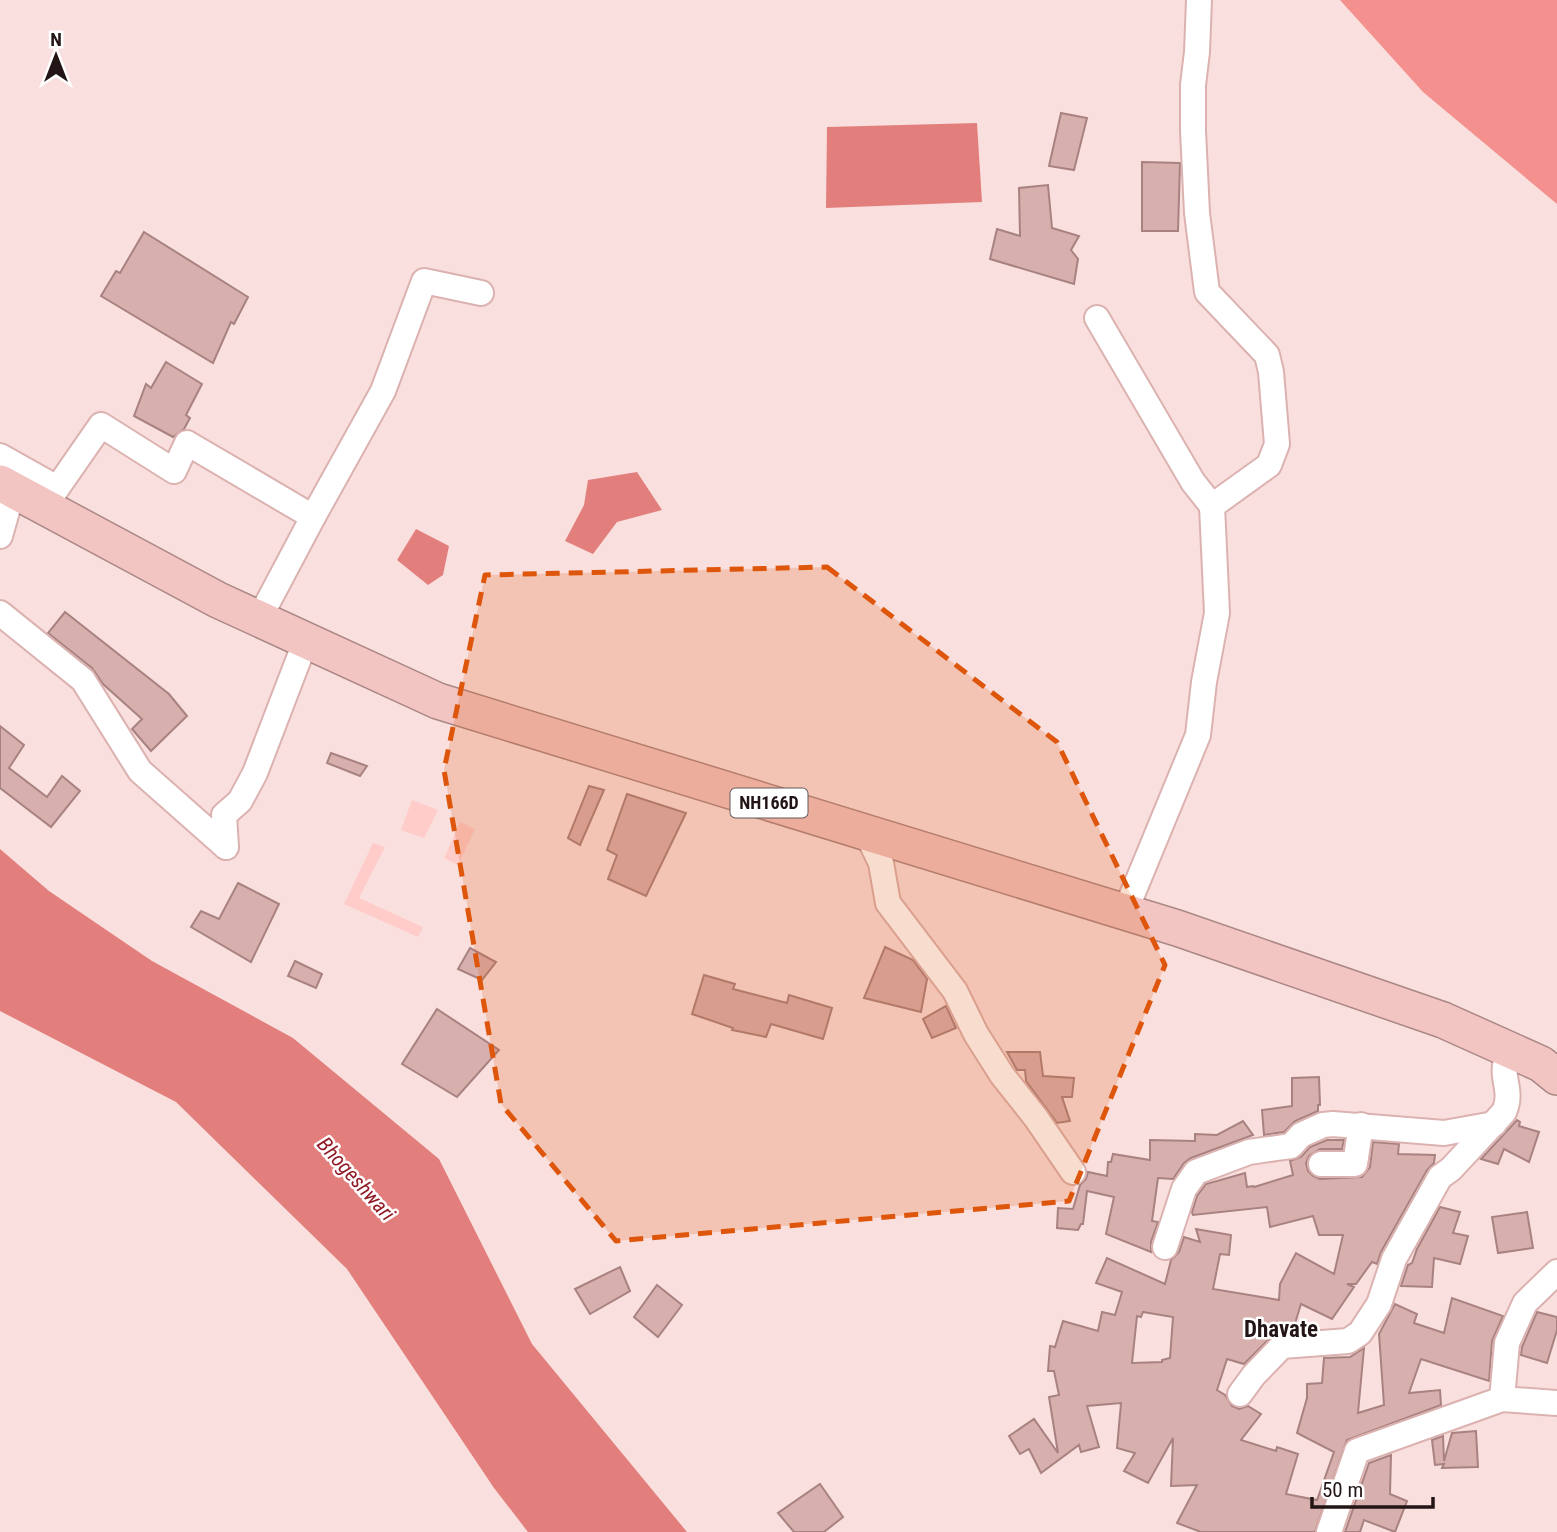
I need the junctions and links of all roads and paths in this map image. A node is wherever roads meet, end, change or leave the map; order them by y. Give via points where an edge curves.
1 (1199, 0) edge
2 (481, 293) dead end
3 (1097, 318) dead end
4 (0, 456) edge
5 (6, 486) edge
6 (51, 498) junction
7 (1212, 506) junction
8 (313, 517) junction
9 (0, 536) edge
10 (0, 613) edge
11 (260, 619) junction
12 (306, 640) junction
13 (866, 832) junction
14 (1125, 912) junction
15 (1510, 1050) junction
16 (1557, 1077) edge
17 (1494, 1124) junction
18 (1361, 1125) junction
19 (1444, 1133) junction
20 (1321, 1164) dead end
21 (1073, 1172) dead end
22 (1445, 1173) junction
23 (1166, 1247) dead end
24 (1557, 1272) edge
25 (1240, 1394) dead end
26 (1502, 1399) junction
27 (1557, 1403) edge
28 (1329, 1532) edge

1 - 7 street via 1193,131 1207,292 1267,355 1277,444 1269,465
2 - 8 street via 424,281 383,391
3 - 7 street via 1193,482
4 - 6 street
5 - 6 highway, NH166D
5 - 9 street
6 - 8 street via 101,425 174,471 187,443
6 - 11 highway, NH166D via 218,600
7 - 14 street via 1217,613 1198,735
8 - 11 street
10 - 12 street via 83,680 140,771 226,847 224,815 240,801 255,773
11 - 12 highway, NH166D
12 - 13 highway, NH166D via 438,701
13 - 14 highway, NH166D
13 - 21 street via 881,863 888,903 955,991 1002,1075
14 - 15 highway, NH166D via 1430,1016
15 - 16 highway, NH166D via 1541,1063
15 - 17 street via 1503,1063 1508,1102
17 - 19 street
17 - 22 street
18 - 19 street
18 - 20 street via 1355,1164
18 - 23 street via 1323,1125 1301,1135 1291,1146 1249,1152 1196,1172 1184,1189
19 - 22 street
22 - 25 street via 1394,1259 1379,1304 1360,1333 1354,1339 1282,1346
24 - 26 street via 1525,1303 1507,1343
26 - 27 street
26 - 28 street via 1357,1451

